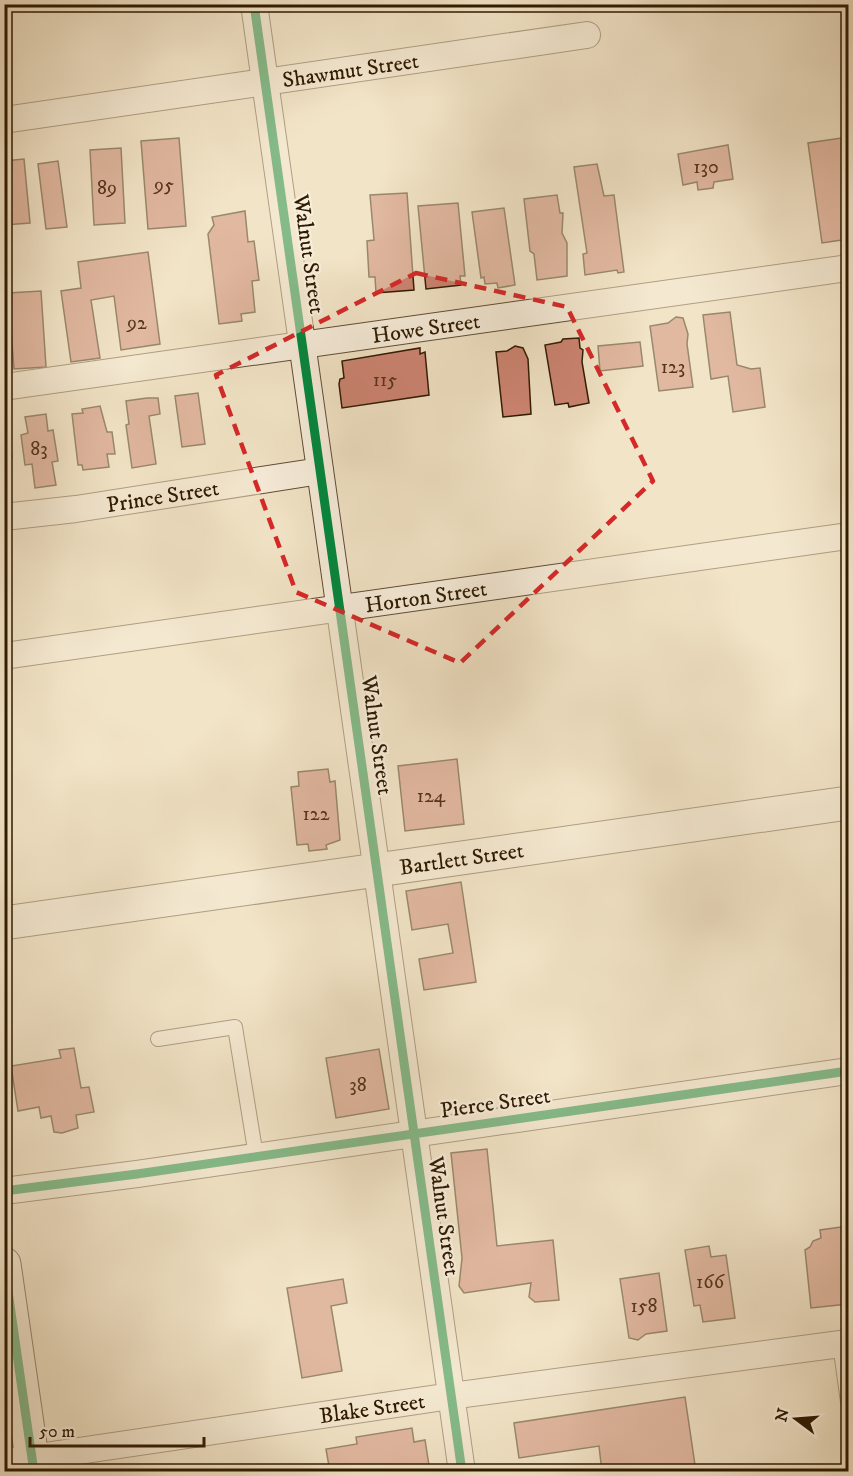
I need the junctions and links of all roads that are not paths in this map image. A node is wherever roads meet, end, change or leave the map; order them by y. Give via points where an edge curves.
1 (254, 4) edge
2 (587, 35) dead end
3 (265, 82) junction
4 (4, 120) edge
5 (849, 268) edge
6 (304, 346) junction
7 (4, 387) edge
8 (321, 471) junction
9 (4, 517) edge
10 (849, 536) edge
11 (341, 608) junction
12 (4, 656) edge
13 (849, 803) edge
14 (377, 870) junction
15 (4, 923) edge
16 (158, 1038) dead end
17 (849, 1071) edge
18 (414, 1133) junction
19 (256, 1156) junction
20 (4, 1191) edge
21 (4, 1264) edge
22 (844, 1343) edge
23 (451, 1396) junction
24 (849, 1402) edge
25 (24, 1464) edge
26 (462, 1472) edge

1 - 3 street, Walnut Street
2 - 3 street, Shawmut Street
3 - 4 street, Shawmut Street
3 - 6 street, Walnut Street
5 - 6 street, Howe Street
6 - 7 street, Howe Street
6 - 8 street, Walnut Street
8 - 9 street, Prince Street
8 - 11 street, Walnut Street
10 - 11 street, Horton Street
11 - 12 street, Horton Street
11 - 14 street, Walnut Street
13 - 14 street, Bartlett Street
14 - 15 street, Bartlett Street
14 - 18 street, Walnut Street
16 - 19 lane via 235,1027
17 - 18 street, Pierce Street
18 - 19 street, Pierce Street
18 - 23 street, Walnut Street
19 - 20 street, Pierce Street
21 - 25 street
22 - 23 street, Blake Street
22 - 24 lane
23 - 25 street, Blake Street
23 - 26 street, Walnut Street

